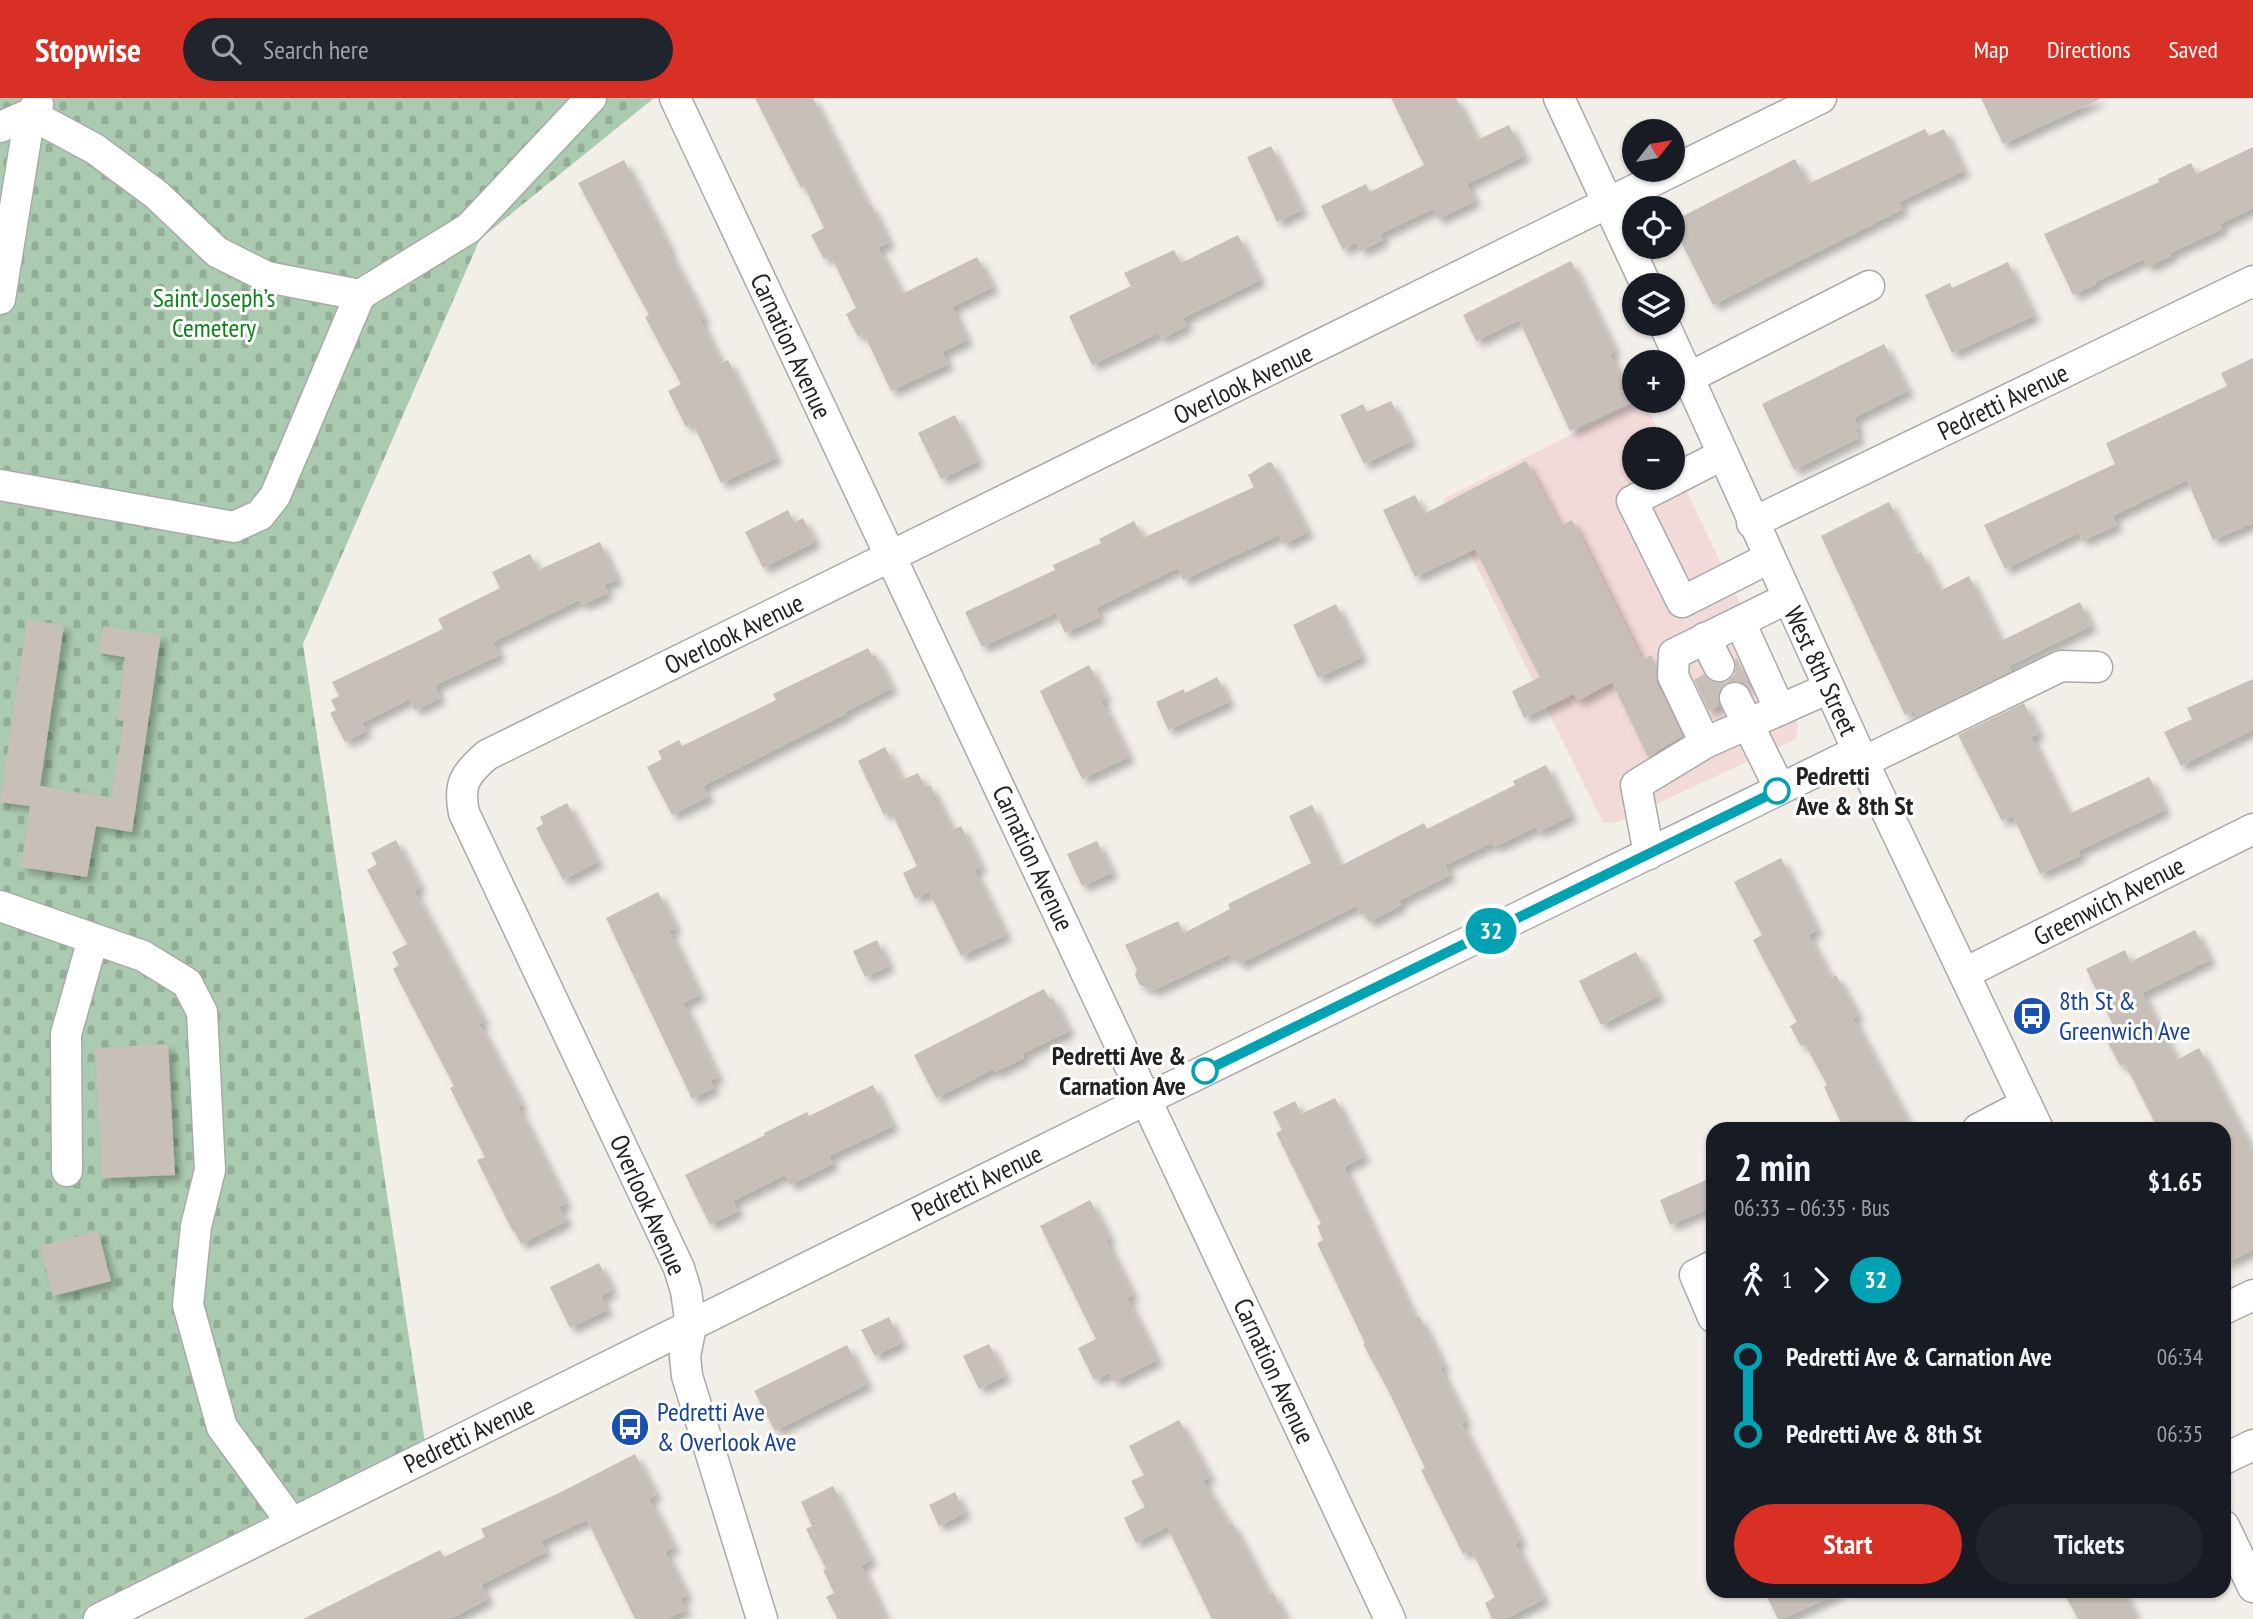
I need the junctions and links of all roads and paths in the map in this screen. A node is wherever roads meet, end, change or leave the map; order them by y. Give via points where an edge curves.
1 (591, 98) edge
2 (675, 98) edge
3 (1559, 98) edge
4 (1821, 98) edge
5 (36, 106) edge
6 (0, 128) edge
7 (1609, 204) junction
8 (1641, 273) edge
9 (2253, 281) edge
10 (1869, 286) dead end
11 (360, 295) junction
12 (0, 299) edge
13 (1669, 336) edge
14 (1688, 378) junction
15 (1721, 455) junction
16 (0, 485) edge
17 (1752, 523) junction
18 (890, 558) junction
19 (1769, 558) junction
20 (1787, 598) junction
21 (1740, 622) junction
22 (1705, 638) junction
23 (1719, 666) dead end
24 (2098, 667) dead end
25 (1829, 688) junction
26 (1735, 698) dead end
27 (1780, 710) junction
28 (1748, 725) junction
29 (1705, 744) junction
30 (1860, 757) junction
31 (1780, 789) junction
32 (2253, 829) edge
33 (1649, 854) junction
34 (0, 906) edge
35 (93, 939) junction
36 (1965, 973) junction
37 (1147, 1099) junction
38 (2032, 1116) edge
39 (2007, 1122) edge
40 (66, 1171) dead end
41 (1706, 1270) edge
42 (2253, 1295) edge
43 (1706, 1301) edge
44 (2231, 1305) edge
45 (691, 1325) junction
46 (2253, 1445) edge
47 (2231, 1456) edge
48 (292, 1523) junction
49 (2231, 1538) edge
50 (2249, 1568) edge
51 (99, 1619) edge
52 (762, 1619) edge
53 (1390, 1619) edge

1 - 11 street via 469,228
2 - 18 street, Carnation Avenue
3 - 7 street
4 - 7 street, Overlook Avenue
5 - 6 street
5 - 11 street via 157,195 217,252 267,277
5 - 12 street
7 - 8 street
7 - 18 street, Overlook Avenue
9 - 17 street, Pedretti Avenue
10 - 14 street
11 - 16 street via 275,496 260,515 234,527
13 - 14 street, West 8th Street
14 - 15 street, West 8th Street
15 - 17 street, West 8th Street
15 - 19 street via 1632,501 1682,602
17 - 19 street, West 8th Street
18 - 37 street, Carnation Avenue
18 - 45 street, Overlook Avenue via 487,754 463,783 464,813 679,1268
19 - 20 street, West 8th Street
20 - 21 street
20 - 25 street, West 8th Street
21 - 22 street
21 - 27 street
22 - 23 street
22 - 29 street via 1674,654 1673,676
24 - 30 street, Pedretti Avenue via 2061,666
25 - 27 street
25 - 30 street, West 8th Street
26 - 28 street
27 - 28 street
28 - 29 street
28 - 31 street
29 - 33 street via 1636,785
30 - 31 street, Pedretti Avenue
30 - 36 street, West 8th Street
31 - 33 street, Pedretti Avenue
32 - 36 street, Greenwich Avenue
33 - 37 street, Pedretti Avenue
34 - 35 street
35 - 40 street via 66,1034
35 - 48 street via 143,956 187,983 202,1012 210,1170 196,1226 188,1305 222,1427
36 - 38 street, West 8th Street
37 - 45 street, Pedretti Avenue
37 - 53 street, Carnation Avenue
38 - 39 street
41 - 43 street via 1695,1275
42 - 44 street
45 - 48 street, Pedretti Avenue
45 - 52 street, Overlook Avenue via 685,1356 687,1376
46 - 47 street
48 - 51 street, Pedretti Avenue
49 - 50 street

